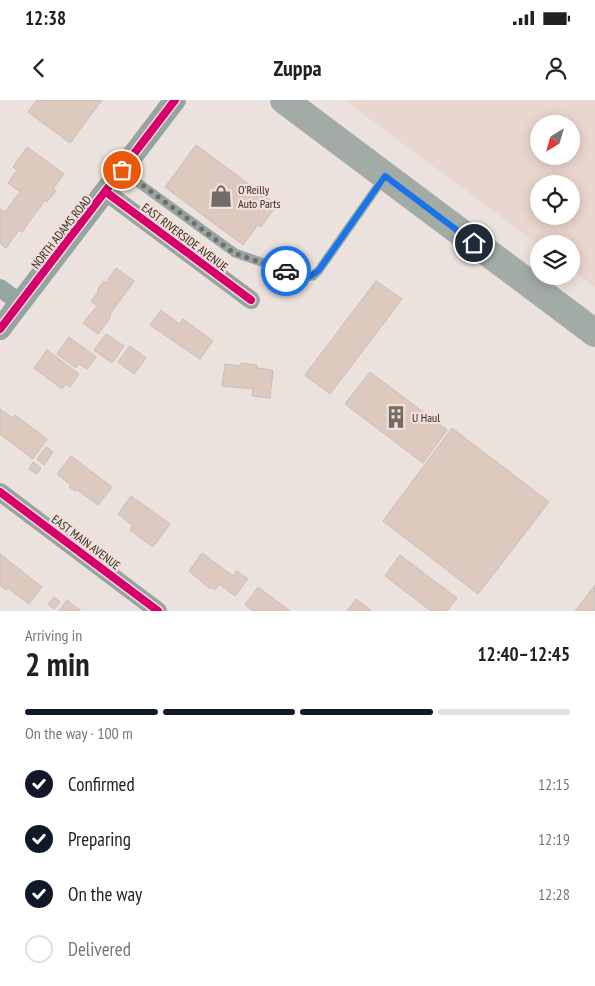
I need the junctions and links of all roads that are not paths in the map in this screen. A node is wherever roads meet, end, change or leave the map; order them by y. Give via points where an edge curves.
1 (175, 100) edge
2 (284, 100) edge
3 (122, 170) junction
4 (385, 176) junction
5 (106, 192) junction
6 (0, 288) edge
7 (251, 300) dead end
8 (20, 303) junction
9 (0, 329) edge
10 (595, 333) edge
11 (0, 492) edge
12 (158, 611) edge

1 - 3 street, NORTH ADAMS ROAD
2 - 4 main road
3 - 4 lane via 234,253 304,277 319,270
3 - 5 street, NORTH ADAMS ROAD
4 - 10 main road
5 - 7 street, EAST RIVERSIDE AVENUE
5 - 8 street, NORTH ADAMS ROAD
6 - 8 street
8 - 9 street, NORTH ADAMS ROAD
11 - 12 street, EAST MAIN AVENUE

